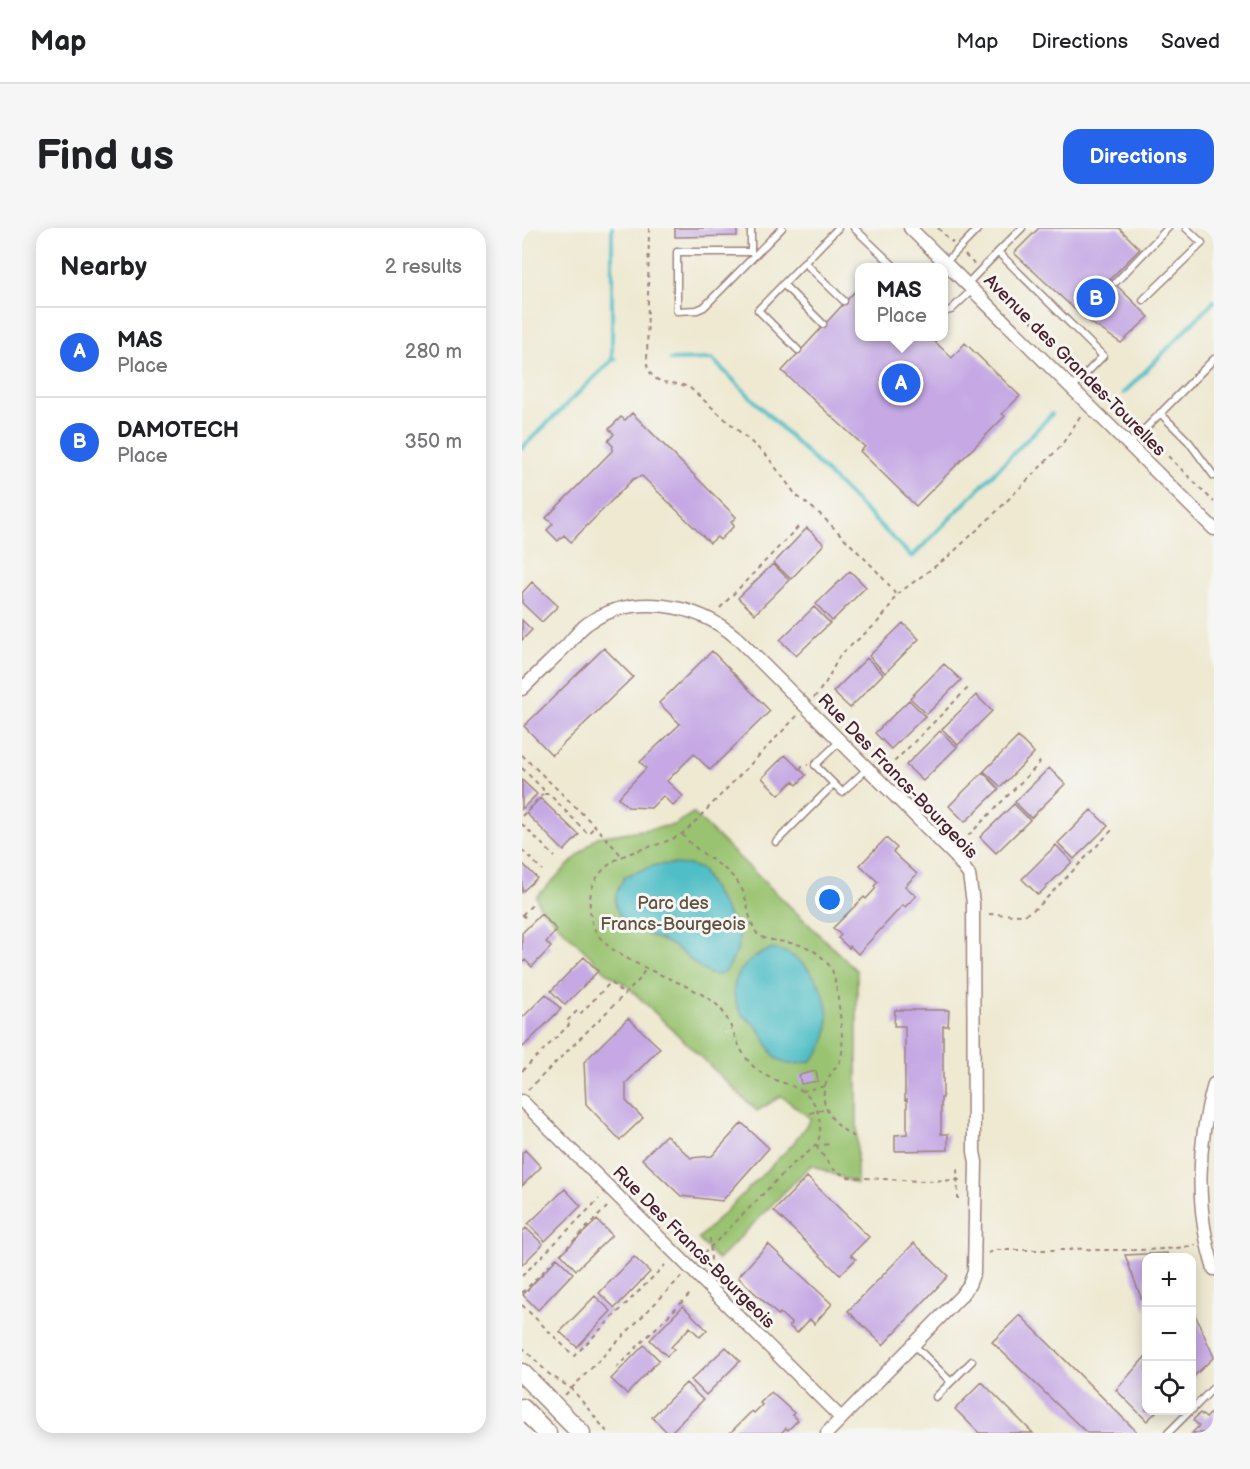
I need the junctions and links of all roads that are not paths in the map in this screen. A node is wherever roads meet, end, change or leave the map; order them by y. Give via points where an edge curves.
1 (751, 228) edge
2 (782, 228) edge
3 (838, 228) edge
4 (855, 228) edge
5 (910, 228) edge
6 (1022, 228) edge
7 (1168, 228) edge
8 (1186, 228) edge
9 (977, 229) edge
10 (998, 252) junction
11 (753, 254) junction
12 (804, 262) junction
13 (892, 263) edge
14 (945, 263) joint
15 (948, 266) edge
16 (1116, 282) dead end
17 (783, 284) junction
18 (969, 287) junction
19 (1143, 300) dead end
20 (844, 301) dead end
21 (948, 311) edge
22 (823, 324) dead end
23 (798, 350) dead end
24 (1214, 359) edge
25 (1072, 388) junction
26 (1160, 413) junction
27 (1129, 445) junction
28 (1214, 476) edge
29 (1214, 529) edge
30 (522, 689) edge
31 (839, 742) junction
32 (866, 770) junction
33 (834, 784) junction
34 (776, 843) dead end
35 (1214, 1084) edge
36 (524, 1106) edge
37 (1214, 1269) edge
38 (914, 1344) junction
39 (972, 1361) dead end
40 (522, 1373) edge
41 (950, 1381) junction
42 (1214, 1387) edge
43 (936, 1397) dead end
44 (1196, 1405) edge
45 (522, 1408) edge
46 (1186, 1415) edge
47 (841, 1418) junction
48 (547, 1433) edge
49 (581, 1433) edge
50 (827, 1433) edge
51 (1168, 1433) edge

1 - 11 lane
2 - 11 lane
3 - 12 lane
4 - 13 lane
5 - 14 street, Avenue des Grandes-Tourelles
6 - 10 lane
7 - 16 lane
8 - 19 lane via 1202,243
9 - 14 lane
10 - 18 lane
10 - 25 lane via 1103,356
11 - 11 lane via 704,307 677,311 677,252
12 - 17 lane
12 - 20 lane
15 - 18 street, Avenue des Grandes-Tourelles
17 - 22 lane
17 - 23 lane via 758,310
18 - 21 lane
18 - 25 street, Avenue des Grandes-Tourelles
24 - 26 lane
25 - 27 street, Avenue des Grandes-Tourelles
26 - 27 lane
26 - 28 lane via 1189,442
27 - 29 street, Avenue des Grandes-Tourelles
30 - 31 street, Rue Des Francs-Bourgeois via 579,631 598,618 634,607 671,607 701,615 728,631
31 - 32 street, Rue Des Francs-Bourgeois
31 - 33 lane via 815,765
32 - 33 lane via 842,792
32 - 38 street, Rue Des Francs-Bourgeois via 962,864 973,895 975,1267 960,1297
33 - 34 lane
35 - 37 street via 1205,1122 1201,1173 1204,1223
36 - 47 street, Rue Des Francs-Bourgeois
38 - 41 lane
38 - 47 street, Rue Des Francs-Bourgeois
39 - 41 lane
40 - 49 street
41 - 43 lane
42 - 44 lane
45 - 48 street
46 - 51 lane
47 - 50 street, Rue Des Francs-Bourgeois

